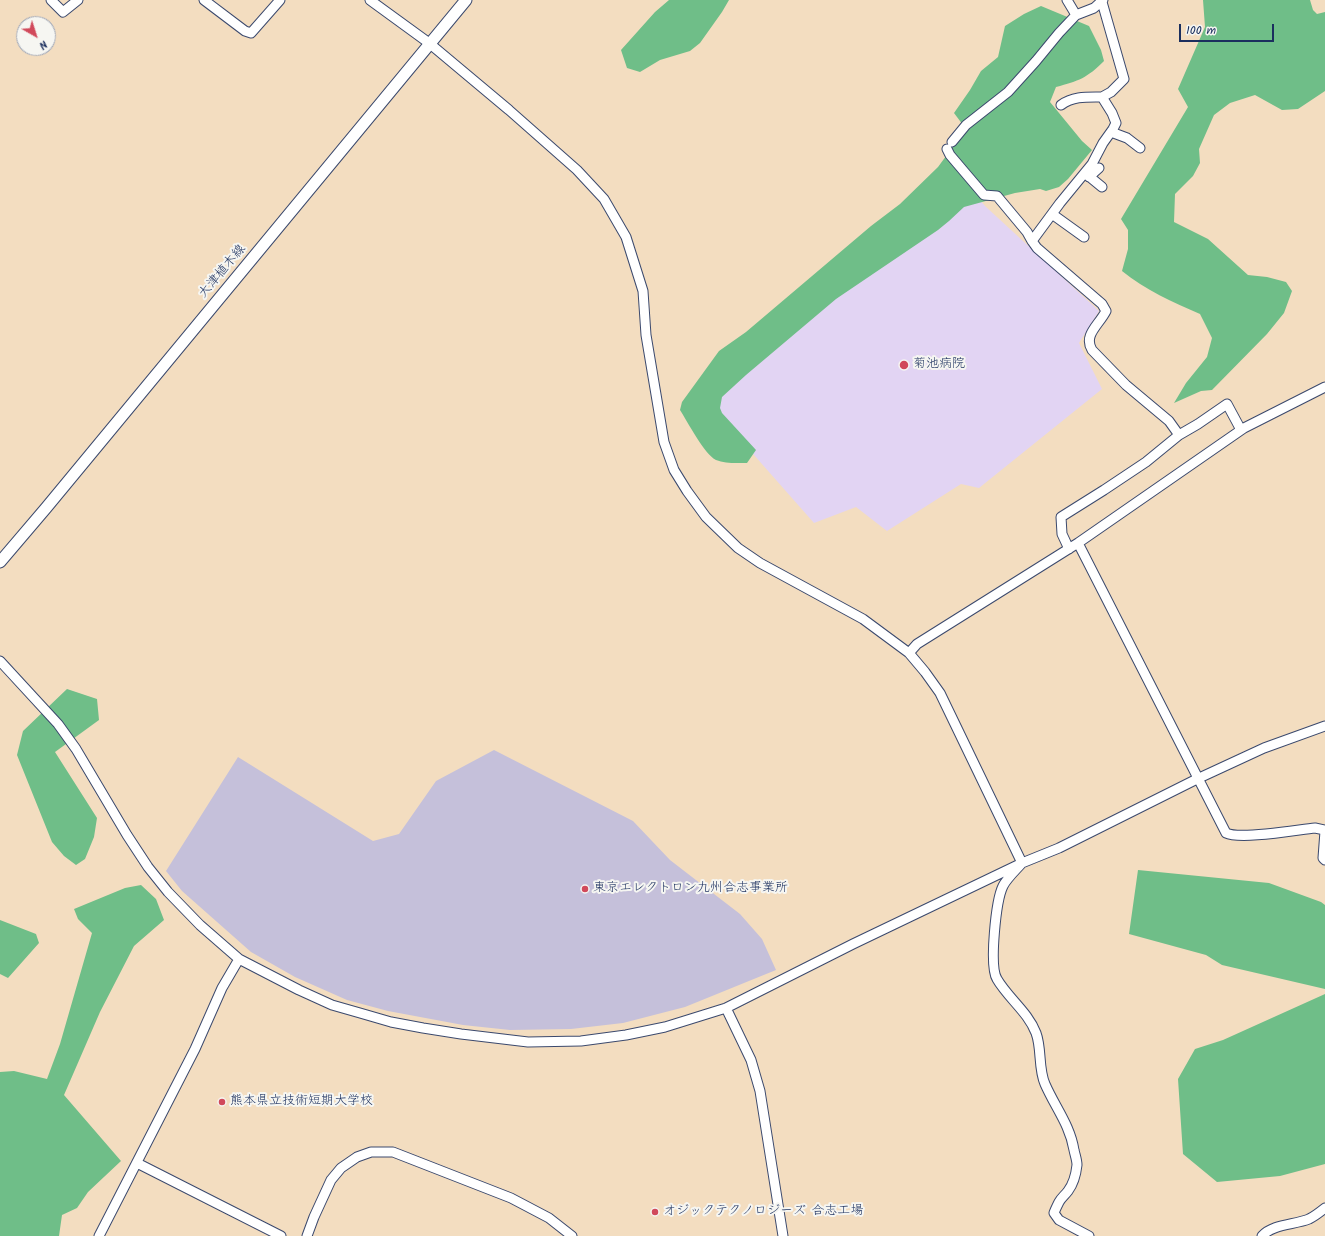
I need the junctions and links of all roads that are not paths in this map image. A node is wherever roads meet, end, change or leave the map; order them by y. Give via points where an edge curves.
1 (51, 0) edge
2 (78, 0) edge
3 (204, 0) edge
4 (280, 0) edge
5 (370, 0) edge
6 (466, 0) edge
7 (1067, 0) edge
8 (1102, 1) edge
9 (1076, 15) junction
10 (430, 43) junction
11 (1102, 97) junction
12 (1061, 105) dead end
13 (1111, 132) junction
14 (1140, 148) dead end
15 (1098, 168) dead end
16 (1087, 175) junction
17 (1102, 187) dead end
18 (1052, 214) junction
19 (1084, 237) dead end
20 (1032, 241) junction
21 (1325, 387) edge
22 (1241, 430) junction
23 (1179, 435) junction
24 (1078, 543) junction
25 (1069, 549) junction
26 (0, 562) edge
27 (909, 653) junction
28 (0, 661) edge
29 (1325, 726) edge
30 (1197, 779) junction
31 (1325, 831) edge
32 (1325, 860) edge
33 (1022, 863) junction
34 (239, 959) junction
35 (726, 1008) junction
36 (137, 1163) junction
37 (1325, 1208) edge
38 (99, 1236) edge
39 (281, 1236) edge
40 (307, 1236) edge
41 (572, 1236) edge
42 (783, 1236) edge
43 (1089, 1236) edge
44 (1262, 1236) edge

1 - 2 street via 63,12
3 - 4 street via 244,32 251,33
5 - 10 street
6 - 10 main road, 大津植木線
7 - 9 street
8 - 9 street via 1094,8
8 - 11 street via 1124,79
9 - 20 street via 1008,92 966,125 950,146 950,155 984,195 997,196
10 - 26 main road, 大津植木線
10 - 27 street via 577,170 608,205 626,237 644,291 646,334 664,442 674,470 706,517 738,548 760,563 863,619
11 - 12 street via 1081,97
11 - 13 street via 1116,123
13 - 14 street via 1127,138
13 - 16 street
15 - 16 street
16 - 17 street
16 - 18 street
18 - 19 street
18 - 20 street
20 - 23 street via 1102,304 1106,311 1089,336 1088,345 1126,385 1169,421
21 - 22 street
22 - 23 street via 1227,404
22 - 24 street
23 - 25 street via 1146,462 1060,517 1062,534
24 - 25 street
24 - 30 street
25 - 27 street via 917,644
27 - 33 street via 940,693
28 - 34 street via 58,724 76,749 127,835 164,887 195,921
29 - 30 street via 1264,748
30 - 31 street via 1226,832 1231,835 1315,828
30 - 33 street via 1059,848
31 - 32 street
33 - 35 street
33 - 43 street via 1003,886 1000,896 993,956 995,974 1036,1032 1044,1083 1073,1142 1077,1164 1075,1177 1054,1214 1059,1220
34 - 35 street via 332,1005 423,1028 520,1041 581,1041 626,1035 665,1027
34 - 36 street via 222,988 195,1049
35 - 42 street via 751,1060 760,1091
36 - 38 street
36 - 39 street
37 - 44 street via 1309,1218 1264,1233
40 - 41 street via 331,1180 341,1168 370,1152 393,1152 511,1198 549,1218

